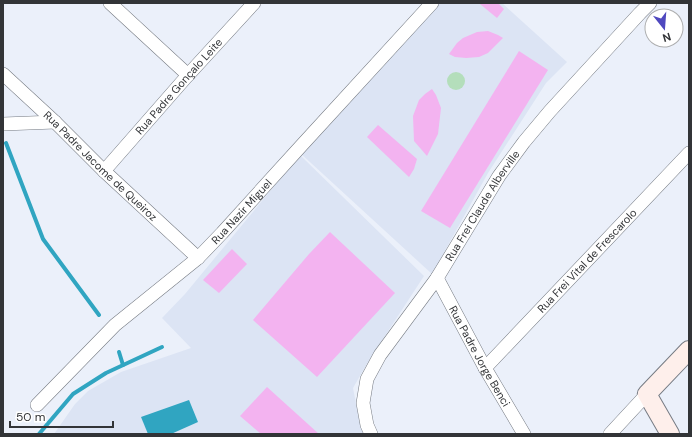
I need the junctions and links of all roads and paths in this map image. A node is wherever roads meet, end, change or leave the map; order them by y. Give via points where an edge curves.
1 (110, 3) edge
2 (254, 3) edge
3 (432, 3) edge
4 (650, 3) edge
5 (642, 8) edge
6 (3, 74) edge
7 (188, 75) junction
8 (55, 122) junction
9 (3, 124) edge
10 (689, 153) edge
11 (104, 171) junction
12 (198, 258) junction
13 (437, 278) junction
14 (689, 350) edge
15 (485, 368) junction
16 (648, 394) junction
17 (37, 405) dead end
18 (371, 434) edge
19 (524, 434) edge
20 (610, 434) edge
21 (670, 434) edge

1 - 7 street
2 - 7 street, Rua Padre Gonçalo Leite
3 - 12 street, Rua Nazir Miguel
4 - 5 street, Rua Frei Claude Alberville
5 - 13 street, Rua Frei Claude Alberville via 524,142 499,176
6 - 8 street, Rua Padre Jacome de Queiroz
7 - 11 street, Rua Padre Gonçalo Leite
8 - 9 street
8 - 11 street, Rua Padre Jacome de Queiroz
10 - 15 street, Rua Frei Vital de Frescarolo
11 - 12 street, Rua Padre Jacome de Queiroz
12 - 17 street, Rua Nazir Miguel via 115,325
13 - 15 street, Rua Padre Jorge Benci
13 - 18 street, Rua Frei Claude Alberville via 380,355 367,379 363,403
14 - 16 street
15 - 19 street, Rua Padre Jorge Benci
16 - 20 street
16 - 21 street

